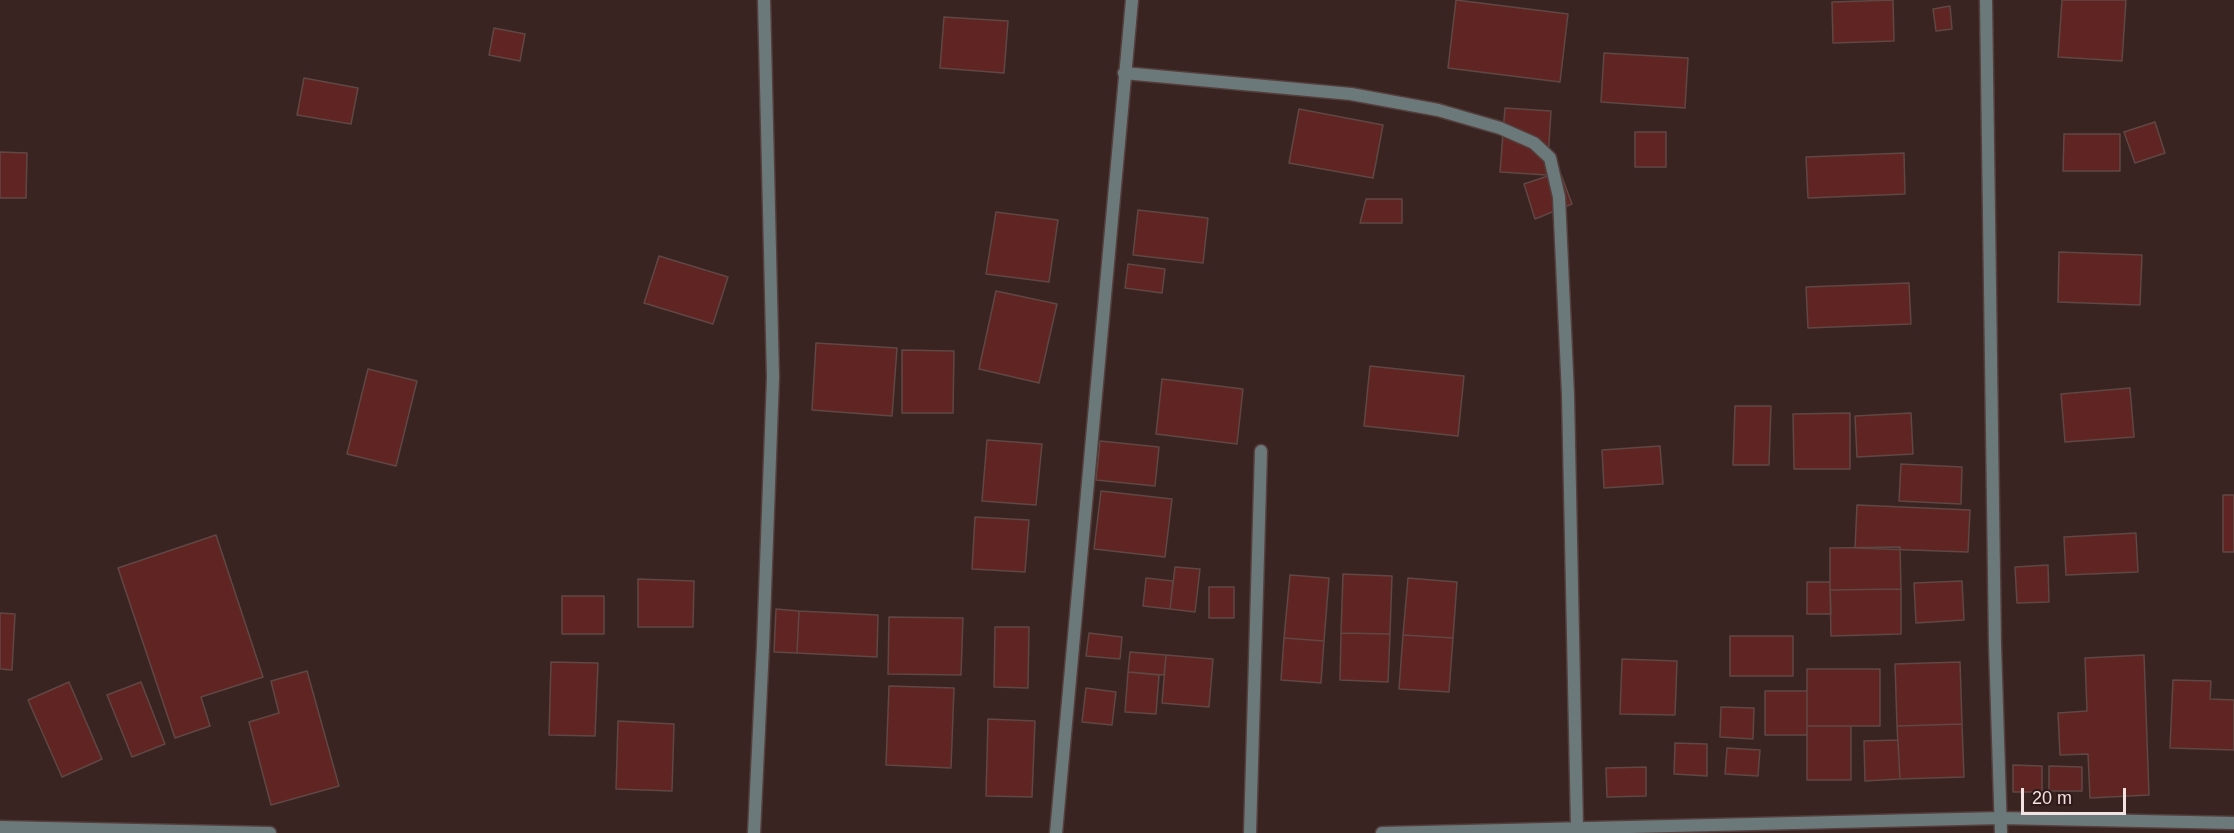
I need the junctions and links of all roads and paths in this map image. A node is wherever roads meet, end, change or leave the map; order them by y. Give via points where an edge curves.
1 (764, 0) edge
2 (1132, 0) edge
3 (1986, 0) edge
4 (1124, 73) junction
5 (1261, 452) dead end
6 (2001, 818) junction
7 (2234, 823) edge
8 (0, 827) edge
9 (1576, 827) junction
10 (270, 833) edge
11 (754, 833) edge
12 (1056, 833) edge
13 (1250, 833) edge
14 (1382, 833) edge
15 (2001, 833) edge

1 - 11 street via 773,377
2 - 4 street
3 - 6 street
4 - 9 street via 1351,94 1438,110 1500,128 1534,143 1550,158 1558,197 1567,383
4 - 12 street
5 - 13 street
6 - 7 street
6 - 9 street
6 - 15 street
8 - 10 street
9 - 14 street

